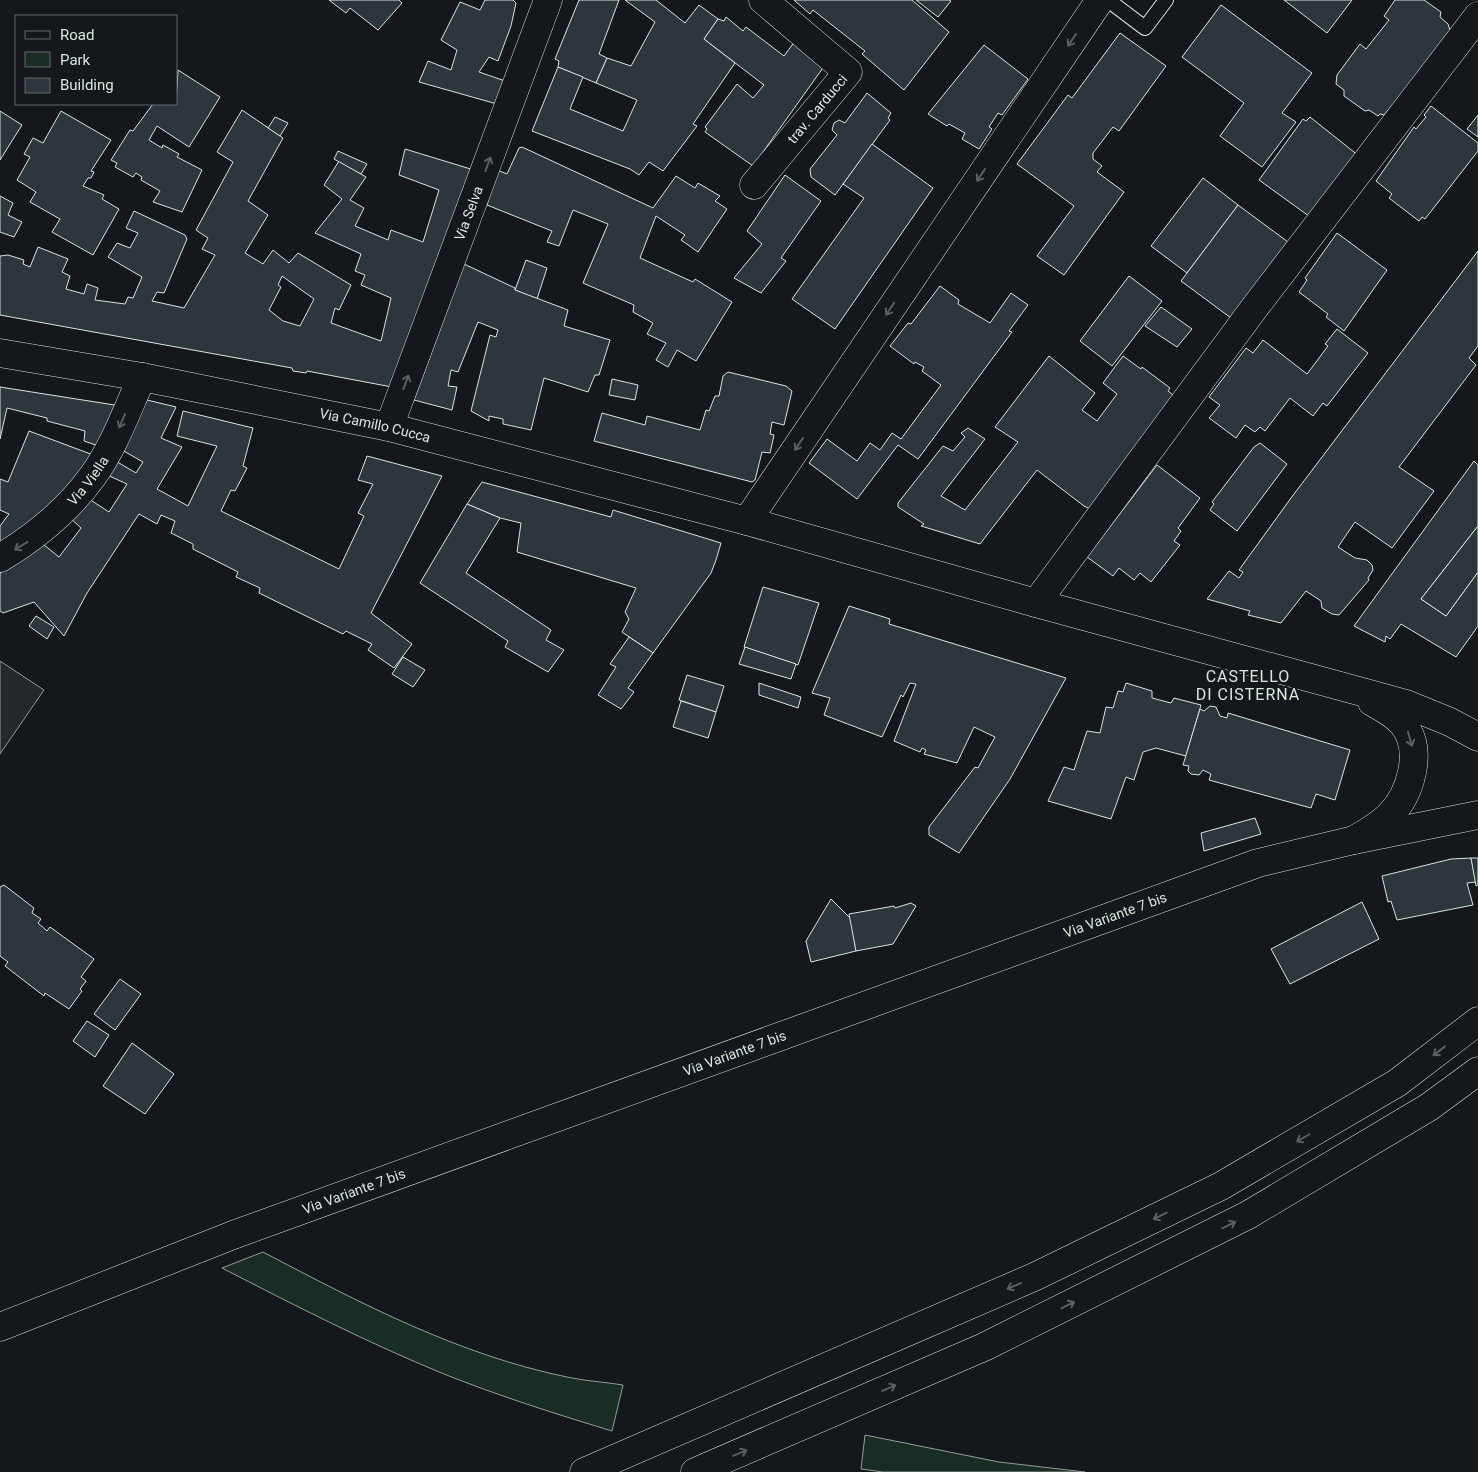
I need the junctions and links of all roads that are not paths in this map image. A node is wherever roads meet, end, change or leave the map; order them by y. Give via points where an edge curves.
1 (763, 0) edge
2 (1100, 0) edge
3 (1108, 0) edge
4 (1166, 0) edge
5 (537, 5) edge
6 (1478, 16) edge
7 (754, 185) dead end
8 (0, 353) edge
9 (142, 377) junction
10 (389, 428) junction
11 (747, 520) junction
12 (0, 558) edge
13 (1036, 603) junction
14 (1346, 688) junction
15 (1478, 737) edge
16 (1478, 815) edge
17 (1354, 840) junction
18 (1478, 1021) edge
19 (1478, 1071) edge
20 (0, 1327) edge
21 (584, 1472) edge
22 (695, 1472) edge

1 - 7 main road, trav. Carducci via 848,72
2 -> 11 main road
3 - 4 lane via 1145,28
10 -> 5 main road, Via Selva via 488,166
6 - 13 main road
8 - 9 main road, Via Camillo Cucca
9 - 10 main road, Via Camillo Cucca
9 -> 12 main road, Via Viella via 113,442 92,477 30,540
10 - 11 main road, Via Camillo Cucca
11 - 13 main road, Via Camillo Cucca
13 - 14 main road, Via Camillo Cucca
14 - 15 main road via 1406,704
14 -> 17 main road via 1391,713 1403,724 1413,754 1411,778 1397,806 1382,822
16 - 17 main road, Via Variante 7 bis
17 - 20 main road, Via Variante 7 bis via 1258,863 233,1234
18 -> 21 main road via 1397,1083 1221,1186 1034,1277
22 -> 19 main road via 984,1347 1248,1215 1429,1107

